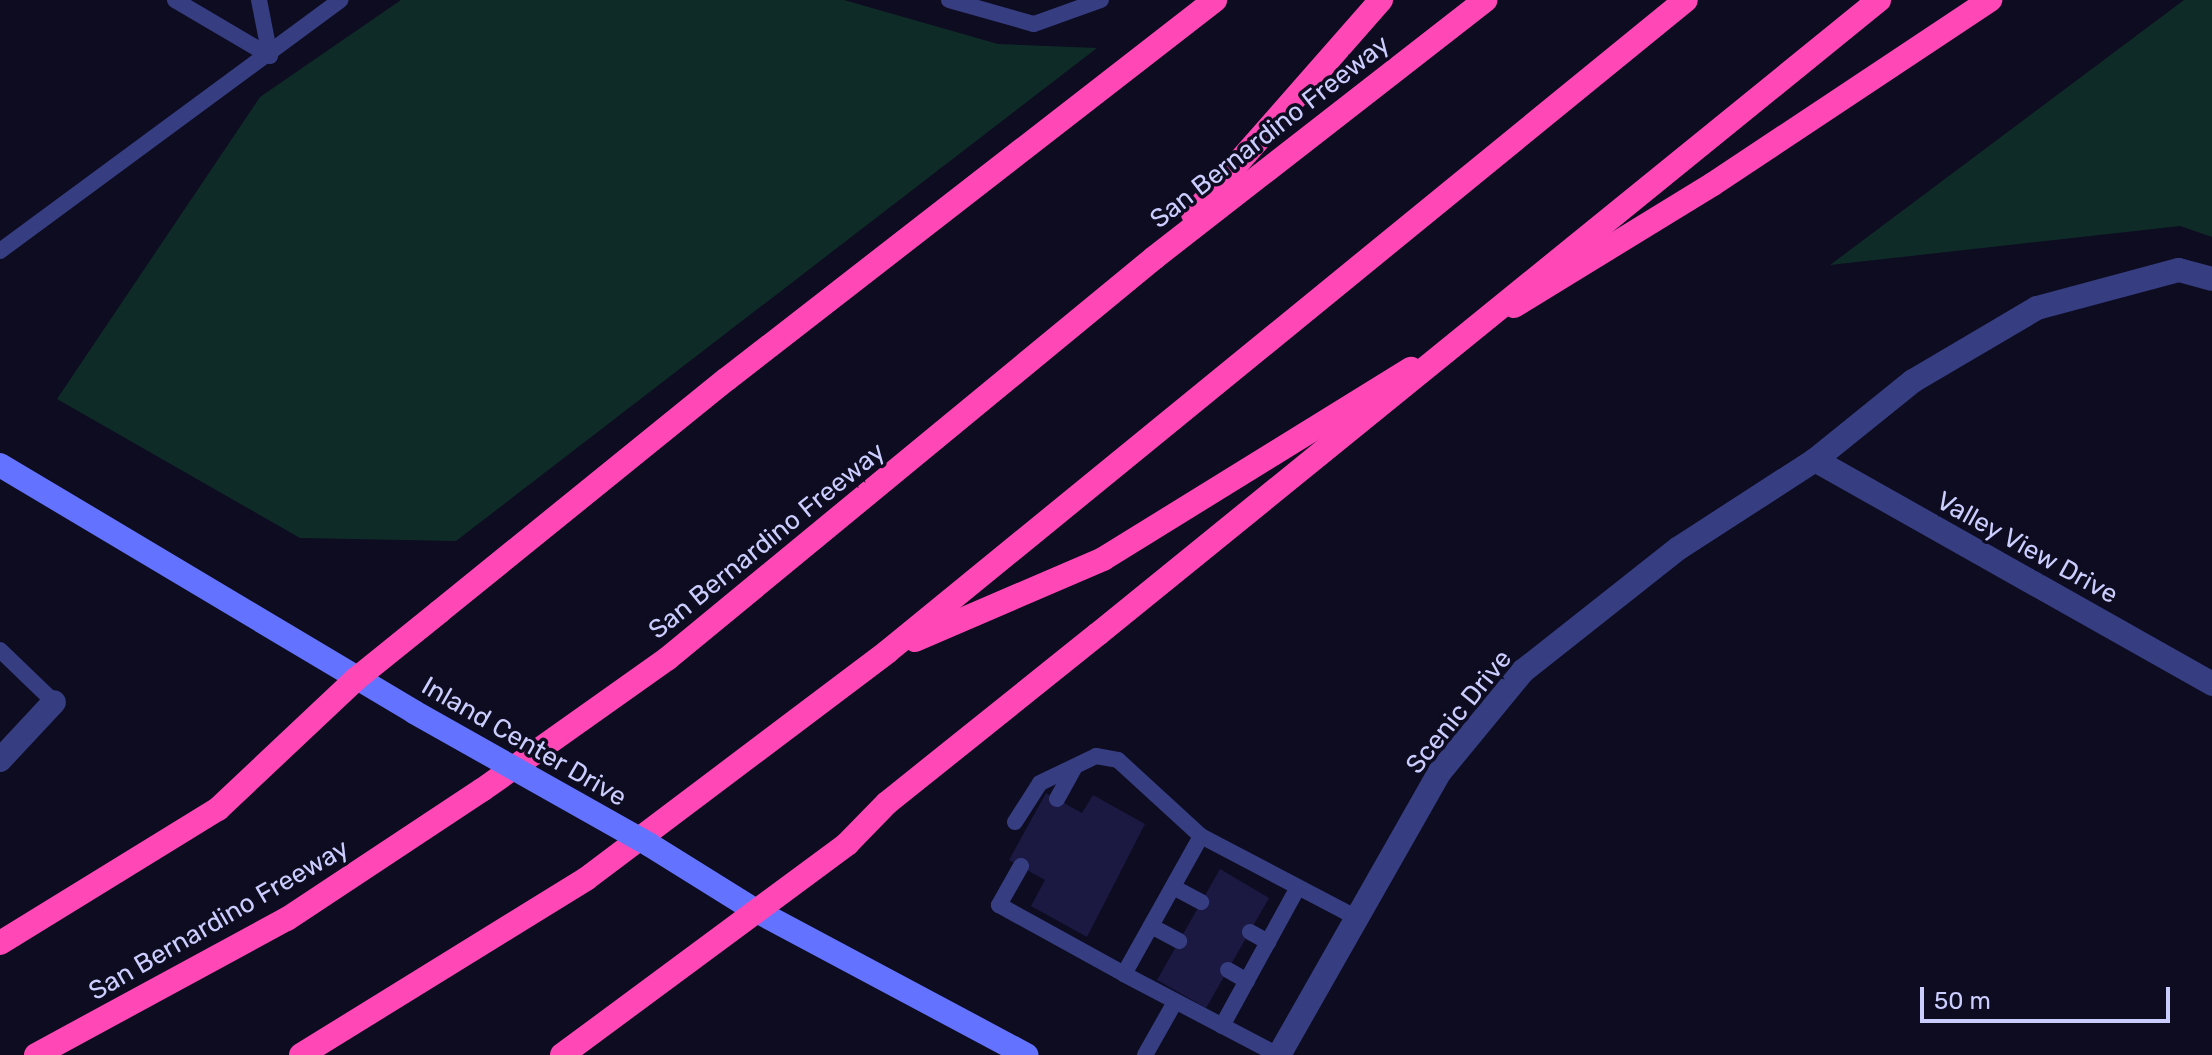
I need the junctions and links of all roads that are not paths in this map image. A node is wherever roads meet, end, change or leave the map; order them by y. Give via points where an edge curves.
1 (175, 0) edge
2 (259, 0) edge
3 (341, 0) edge
4 (949, 0) edge
5 (1101, 0) edge
6 (1215, 0) edge
7 (1381, 0) edge
8 (1485, 0) edge
9 (1686, 0) edge
10 (1879, 0) edge
11 (1990, 0) edge
12 (270, 56) junction
13 (0, 251) edge
14 (1154, 258) junction
15 (2212, 279) edge
16 (1815, 460) junction
17 (0, 465) edge
18 (0, 650) edge
19 (887, 652) junction
20 (356, 679) junction
21 (2212, 684) edge
22 (54, 702) joint
23 (0, 760) edge
24 (1075, 767) junction
25 (1057, 799) dead end
26 (1015, 822) dead end
27 (1201, 836) junction
28 (1021, 866) dead end
29 (1173, 887) junction
30 (1297, 889) junction
31 (1201, 902) dead end
32 (753, 909) junction
33 (1359, 919) junction
34 (1151, 926) junction
35 (1250, 932) dead end
36 (1179, 941) dead end
37 (1268, 942) junction
38 (0, 943) edge
39 (1228, 970) dead end
40 (1124, 974) junction
41 (1247, 981) junction
42 (1175, 1002) junction
43 (1222, 1026) junction
44 (36, 1055) edge
45 (301, 1055) edge
46 (562, 1055) edge
47 (1027, 1055) edge
48 (1145, 1055) edge
49 (1279, 1055) edge

1 - 12 lane
2 - 12 lane
3 - 12 lane
4 - 5 lane via 1034,24
6 - 20 highway via 727,379
7 - 14 highway
8 - 14 highway, San Bernardino Freeway
9 - 19 highway
10 - 32 highway, bridge via 887,803 847,844
11 - 19 highway via 1713,184 1103,559
12 - 13 lane
14 - 44 highway, San Bernardino Freeway via 667,659 287,919
15 - 16 street, Scenic Drive via 2179,270 2037,308 1913,381
16 - 21 street, Valley View Drive
16 - 33 street, Scenic Drive via 1679,548 1523,671 1440,772
17 - 20 main road, Inland Center Drive
18 - 22 lane
19 - 45 highway via 586,879
20 - 32 main road, Inland Center Drive, bridge
20 - 38 highway via 218,809
22 - 23 street
24 - 25 lane
24 - 26 lane via 1040,783
24 - 27 lane via 1096,756 1118,760
27 - 29 lane
27 - 30 lane
28 - 40 lane via 999,905
29 - 31 lane
29 - 34 lane
30 - 33 lane
30 - 37 lane
32 - 46 highway
32 - 47 main road, Inland Center Drive
33 - 49 street, Scenic Drive
34 - 36 lane
34 - 40 lane
35 - 37 lane
37 - 41 lane
39 - 41 lane
40 - 42 lane
41 - 43 lane
42 - 43 lane
42 - 48 lane
43 - 49 lane

